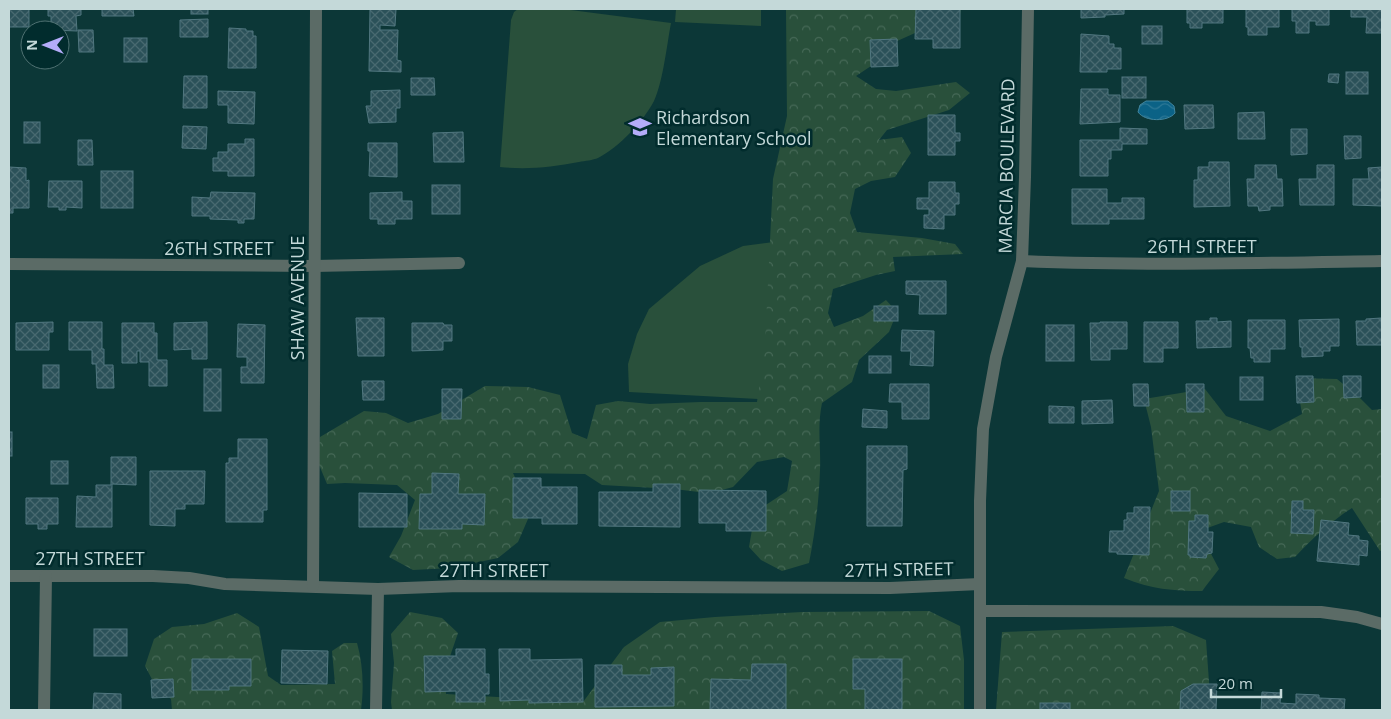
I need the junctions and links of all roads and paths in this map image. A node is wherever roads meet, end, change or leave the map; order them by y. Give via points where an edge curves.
1 (316, 9) edge
2 (1028, 9) edge
3 (1022, 261) junction
4 (1382, 262) edge
5 (9, 264) edge
6 (459, 264) dead end
7 (314, 266) junction
8 (9, 576) edge
9 (46, 576) junction
10 (980, 584) junction
11 (313, 586) junction
12 (378, 588) junction
13 (981, 611) junction
14 (1382, 624) edge
15 (44, 710) edge
16 (376, 710) edge
17 (980, 710) edge

1 - 7 street, SHAW AVENUE
2 - 3 street, MARCIA BOULEVARD
3 - 4 street, 26TH STREET via 1083,264
3 - 10 street, MARCIA BOULEVARD via 996,357 983,429
5 - 7 street, 26TH STREET
6 - 7 street, 26TH STREET
7 - 11 street, SHAW AVENUE
8 - 9 street, 27TH STREET
9 - 11 street, 27TH STREET via 153,576 225,584
9 - 15 street
10 - 12 street, 27TH STREET via 890,588
10 - 13 street, MARCIA BOULEVARD
11 - 12 street, 27TH STREET
12 - 16 street
13 - 14 street via 1321,612
13 - 17 street, MARCIA BOULEVARD

